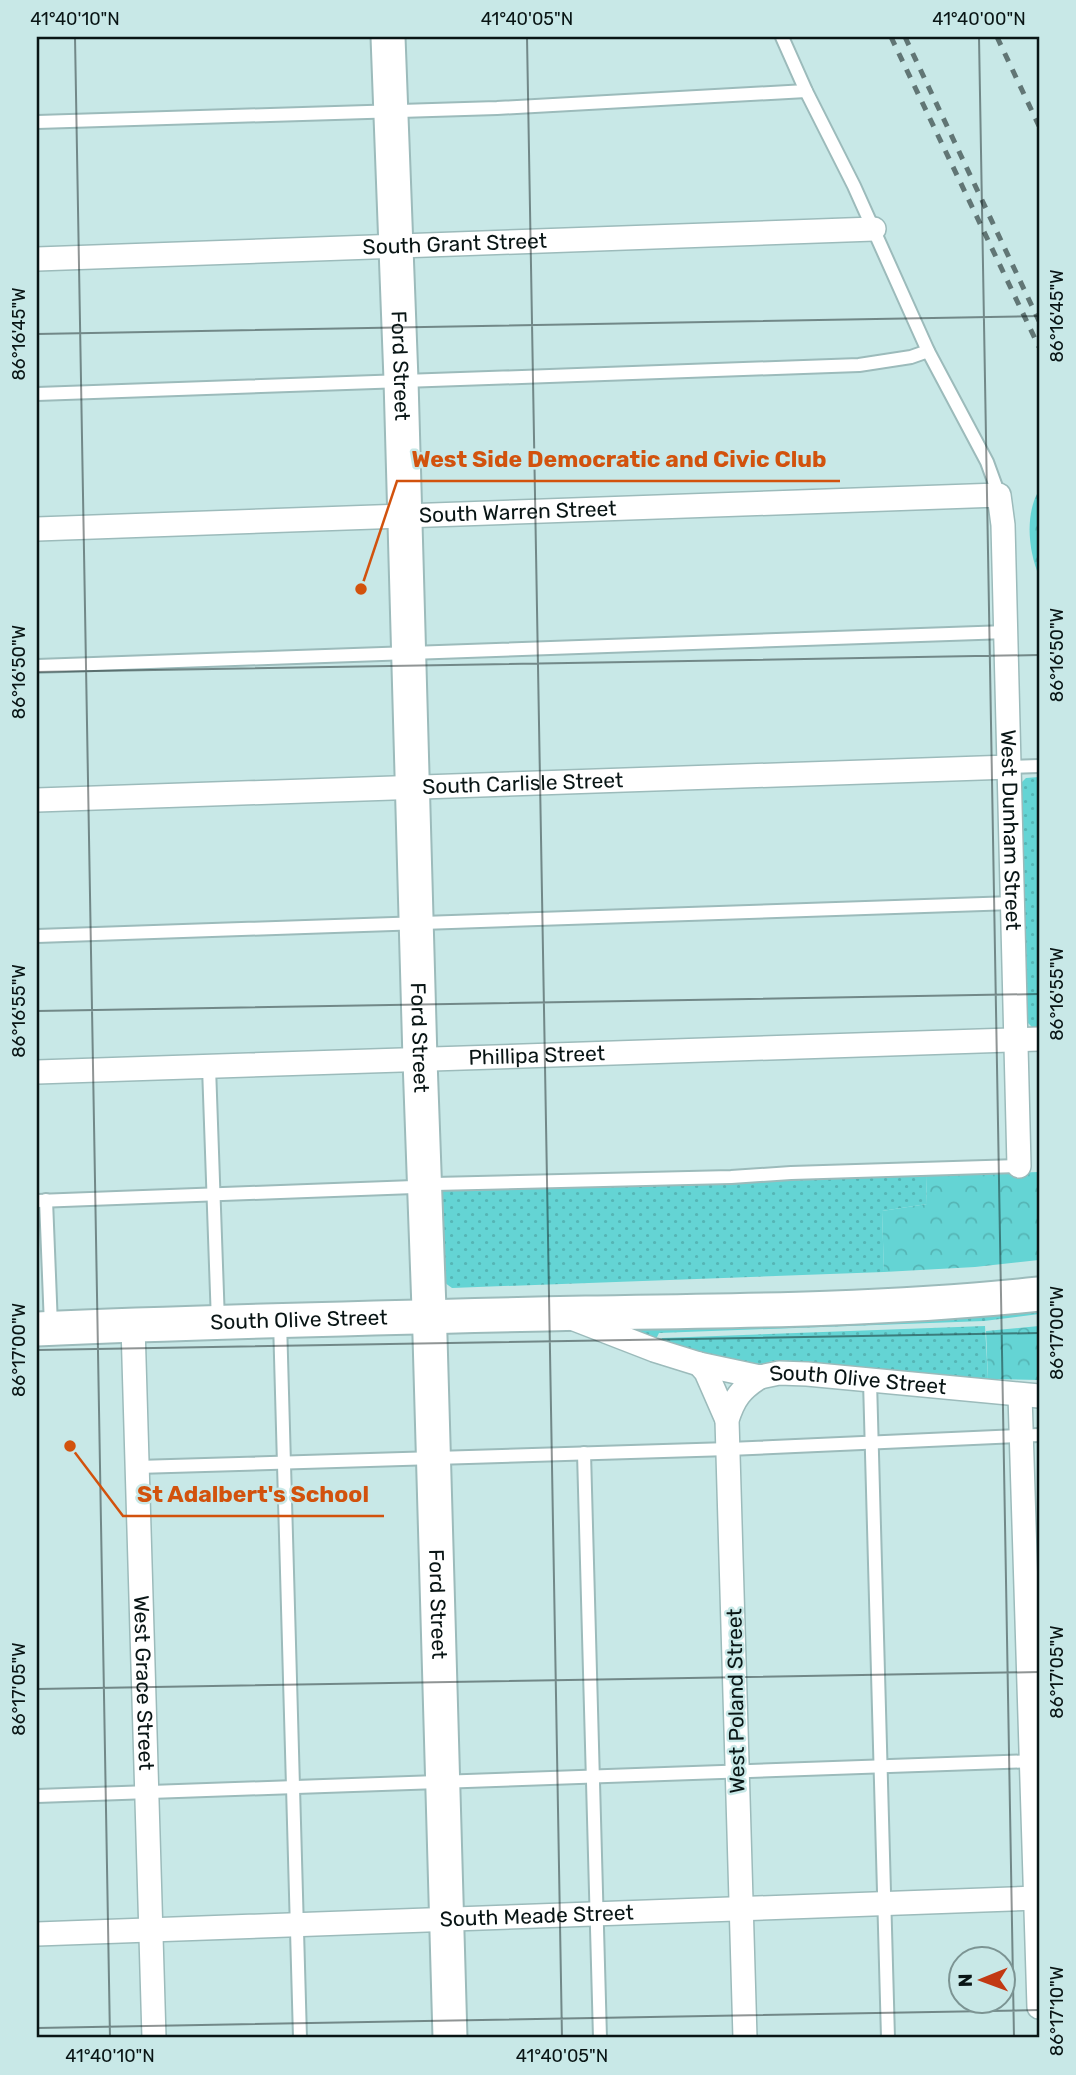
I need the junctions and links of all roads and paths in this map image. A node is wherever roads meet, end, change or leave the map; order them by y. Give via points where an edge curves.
1 (388, 37) edge
2 (782, 37) edge
3 (806, 91) junction
4 (391, 112) junction
5 (37, 122) edge
6 (874, 229) junction
7 (395, 246) junction
8 (37, 259) edge
9 (928, 351) junction
10 (401, 380) junction
11 (37, 394) edge
12 (999, 495) junction
13 (405, 516) junction
14 (37, 529) edge
15 (1007, 632) junction
16 (409, 653) junction
17 (37, 666) edge
18 (1039, 766) edge
19 (1010, 767) junction
20 (412, 787) junction
21 (37, 800) edge
22 (1013, 903) junction
23 (416, 923) junction
24 (37, 936) edge
25 (1039, 1039) edge
26 (1016, 1040) junction
27 (419, 1060) junction
28 (209, 1067) junction
29 (37, 1072) edge
30 (1020, 1166) joint
31 (424, 1185) junction
32 (213, 1194) junction
33 (41, 1201) edge
34 (1039, 1294) edge
35 (561, 1314) junction
36 (430, 1316) junction
37 (280, 1321) junction
38 (218, 1323) junction
39 (133, 1326) junction
40 (44, 1328) edge
41 (699, 1364) junction
42 (760, 1377) junction
43 (870, 1381) junction
44 (1030, 1396) edge
45 (727, 1420) junction
46 (1030, 1436) edge
47 (872, 1443) junction
48 (729, 1449) junction
49 (584, 1453) junction
50 (434, 1458) junction
51 (284, 1463) junction
52 (137, 1467) junction
53 (1035, 1761) edge
54 (881, 1767) junction
55 (738, 1772) junction
56 (593, 1776) junction
57 (443, 1782) junction
58 (293, 1787) junction
59 (147, 1792) junction
60 (37, 1796) edge
61 (1038, 1898) edge
62 (884, 1904) junction
63 (741, 1909) junction
64 (597, 1914) junction
65 (447, 1919) junction
66 (295, 1924) junction
67 (151, 1930) junction
68 (37, 1934) edge
69 (1039, 2007) edge
70 (154, 2038) edge
71 (300, 2038) edge
72 (450, 2038) edge
73 (600, 2038) edge
74 (745, 2038) edge
75 (888, 2038) edge

1 - 4 street, Ford Street
2 - 3 lane
3 - 4 lane
3 - 6 lane
4 - 5 lane
4 - 7 street, Ford Street
6 - 7 street, South Grant Street
6 - 9 lane
7 - 8 street, South Grant Street
7 - 10 street, Ford Street
9 - 10 lane via 859,365
9 - 12 lane via 987,461
10 - 11 lane
10 - 13 street, Ford Street
12 - 13 street, South Warren Street
12 - 15 street, West Dunham Street
13 - 14 street, South Warren Street
13 - 16 street, Ford Street
15 - 16 lane
15 - 19 street, West Dunham Street
16 - 17 lane
16 - 20 street, Ford Street
18 - 19 lane
19 - 20 street, South Carlisle Street
19 - 22 street, West Dunham Street
20 - 21 street, South Carlisle Street
20 - 23 street, Ford Street
22 - 23 lane
22 - 26 street, West Dunham Street
23 - 24 lane
23 - 27 street, Ford Street
25 - 26 street, Phillipa Street
26 - 27 street, Phillipa Street
26 - 30 street, West Dunham Street
27 - 28 street, Phillipa Street
27 - 31 street, Ford Street
28 - 29 street, Phillipa Street
28 - 32 lane
30 - 31 lane
31 - 32 lane
31 - 36 street, Ford Street
32 - 33 lane
32 - 38 lane
33 - 40 lane
34 - 35 street, South Olive Street via 823,1307
35 - 36 street, South Olive Street
35 - 41 street, South Olive Street
36 - 37 street, South Olive Street
36 - 50 street, Ford Street
37 - 38 street, South Olive Street
37 - 51 lane
38 - 39 street, South Olive Street
39 - 40 street, South Olive Street
39 - 52 street, West Grace Street
41 - 42 street, South Olive Street
41 - 45 street
42 - 43 street, South Olive Street via 779,1373
42 - 45 street via 732,1402
43 - 44 street, South Olive Street
43 - 47 lane
44 - 46 street
45 - 48 street, West Poland Street
46 - 47 lane
46 - 53 street
47 - 48 lane
47 - 54 lane
48 - 49 lane
48 - 55 street, West Poland Street
49 - 50 lane
49 - 56 lane
50 - 51 lane
50 - 57 street, Ford Street
51 - 52 lane
51 - 58 lane
52 - 59 street, West Grace Street
53 - 54 lane
53 - 61 street
54 - 55 lane
54 - 62 lane
55 - 56 lane
55 - 63 street, West Poland Street
56 - 57 lane
56 - 64 lane
57 - 58 lane
57 - 65 street, Ford Street
58 - 59 lane
58 - 66 lane
59 - 60 lane
59 - 67 street, West Grace Street
61 - 62 street, South Meade Street
61 - 69 street
62 - 63 street, South Meade Street
62 - 75 lane
63 - 64 street, South Meade Street
63 - 74 street, West Poland Street
64 - 65 street, South Meade Street
64 - 73 lane
65 - 66 street, South Meade Street
65 - 72 street, Ford Street
66 - 67 street, South Meade Street
66 - 71 lane
67 - 68 street, South Meade Street
67 - 70 street, West Grace Street

